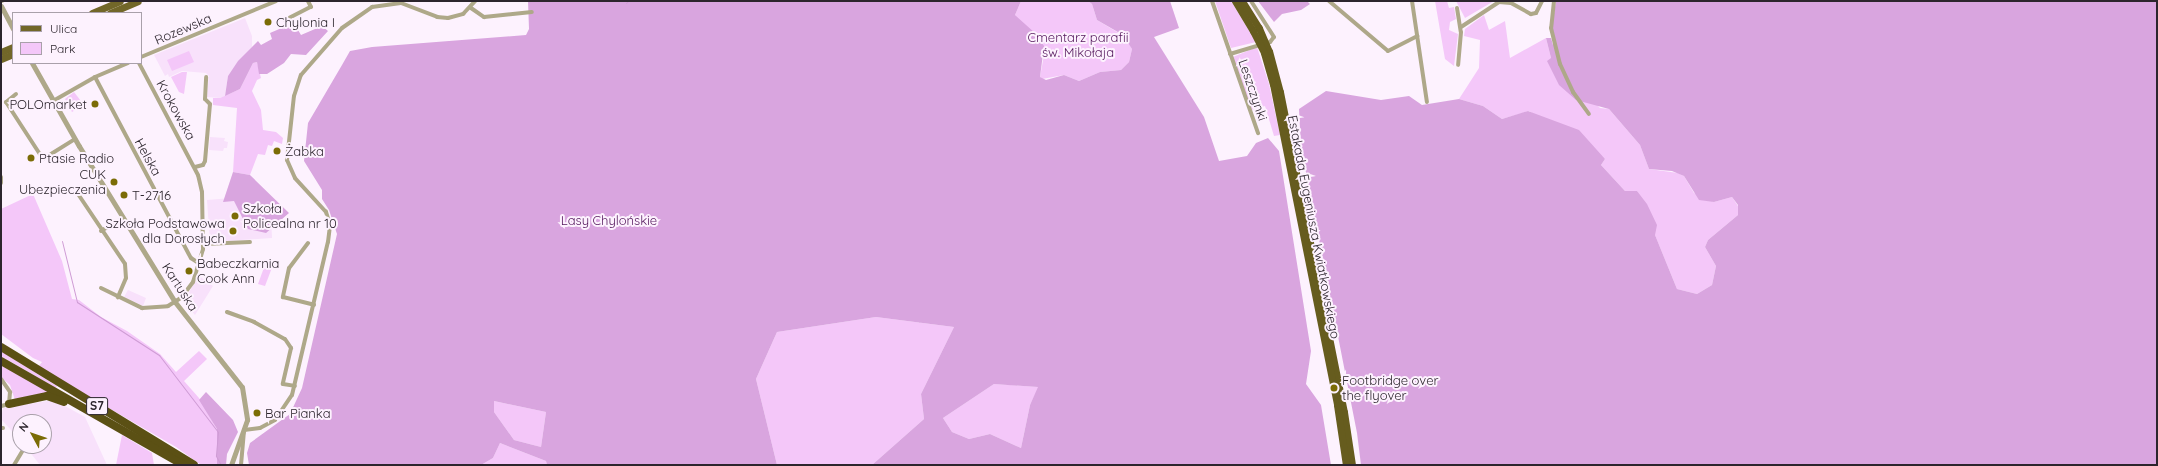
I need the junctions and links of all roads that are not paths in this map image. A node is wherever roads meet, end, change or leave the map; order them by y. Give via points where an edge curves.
1 (120, 1) edge
2 (138, 1) edge
3 (276, 1) edge
4 (308, 1) edge
5 (475, 1) edge
6 (1212, 1) edge
7 (1235, 1) edge
8 (1242, 1) edge
9 (1250, 1) edge
10 (1329, 1) edge
11 (1412, 1) edge
12 (1542, 1) edge
13 (1554, 1) edge
14 (471, 8) junction
15 (1457, 8) dead end
16 (2, 9) edge
17 (94, 12) edge
18 (112, 12) edge
19 (532, 12) dead end
20 (285, 20) dead end
21 (12, 27) edge
22 (1461, 27) junction
23 (1256, 30) junction
24 (1417, 36) junction
25 (12, 47) edge
26 (1, 52) edge
27 (12, 54) edge
28 (1230, 54) junction
29 (142, 57) edge
30 (1, 59) edge
31 (33, 64) edge
32 (126, 64) edge
33 (140, 64) edge
34 (1458, 65) dead end
35 (95, 77) junction
36 (206, 77) dead end
37 (16, 94) dead end
38 (53, 101) junction
39 (1427, 102) dead end
40 (1589, 114) dead end
41 (1258, 134) dead end
42 (75, 139) junction
43 (195, 167) junction
44 (1, 177) edge
45 (1, 183) edge
46 (78, 194) dead end
47 (123, 218) junction
48 (101, 231) junction
49 (250, 242) dead end
50 (308, 243) dead end
51 (204, 244) junction
52 (200, 264) junction
53 (102, 288) dead end
54 (118, 297) junction
55 (175, 302) junction
56 (314, 305) junction
57 (227, 312) dead end
58 (1327, 341) junction
59 (1, 347) edge
60 (1, 361) edge
61 (1, 379) edge
62 (295, 386) junction
63 (5, 405) edge
64 (109, 420) junction
65 (244, 430) junction
66 (21, 454) edge
67 (14, 465) edge
68 (183, 465) edge
69 (194, 465) edge
70 (231, 465) edge
71 (241, 465) edge
72 (1346, 465) edge
73 (1352, 465) edge

1 - 17 main road
2 - 18 main road
3 - 29 street, Rozewska
4 - 20 street via 311,7
5 - 14 street
6 - 28 street, Leszczynki
7 - 23 highway, Estakada Eugeniusza Kwiatkowskiego
8 - 23 highway, Estakada Eugeniusza Kwiatkowskiego
9 - 28 street, Leszczynki via 1274,37 1270,42
10 - 24 street via 1388,51
11 - 24 street
12 - 22 street via 1536,13 1531,14 1512,3 1499,2
13 - 40 street via 1551,28 1560,64 1573,92
14 - 19 street via 484,17
14 - 56 street via 460,16 448,18 437,17 401,3 372,7 342,28 301,75 294,96 287,160 295,178 322,206 330,225
15 - 22 street
16 - 21 street
22 - 34 street
23 - 58 highway, Estakada Eugeniusza Kwiatkowskiego, bridge via 1273,84
24 - 39 street
25 - 26 main road
27 - 30 main road
28 - 41 street, Leszczynki
31 - 38 street, Kartuska
32 - 35 street
33 - 43 street, Krokowska
35 - 38 street
35 - 52 street, Helska via 191,258
36 - 43 street via 206,99 210,104 205,162
37 - 42 street via 7,100 7,104 43,159
38 - 42 street, Kartuska
42 - 47 street, Kartuska
43 - 51 street, Krokowska via 201,188
44 - 45 street
46 - 48 street
47 - 48 street
47 - 55 street, Kartuska
48 - 54 street via 125,264 126,278
49 - 51 street
50 - 56 street via 289,268 283,297
51 - 52 street, Krokowska
52 - 55 street, Krokowska via 190,286
53 - 54 street
54 - 55 street via 147,308 166,307
55 - 65 street, Kartuska via 242,388 247,411
56 - 62 street
57 - 62 street via 254,322 285,339 291,348 283,384
58 - 72 highway, Estakada Eugeniusza Kwiatkowskiego
58 - 73 highway, Estakada Eugeniusza Kwiatkowskiego
59 - 69 highway, S7
60 - 64 highway, S7
61 - 63 street via 9,387
62 - 65 street via 288,405 275,420 260,428
63 - 64 highway via 53,396 88,414
64 - 68 highway, S7
65 - 70 street
65 - 71 street, Kartuska
66 - 67 street

